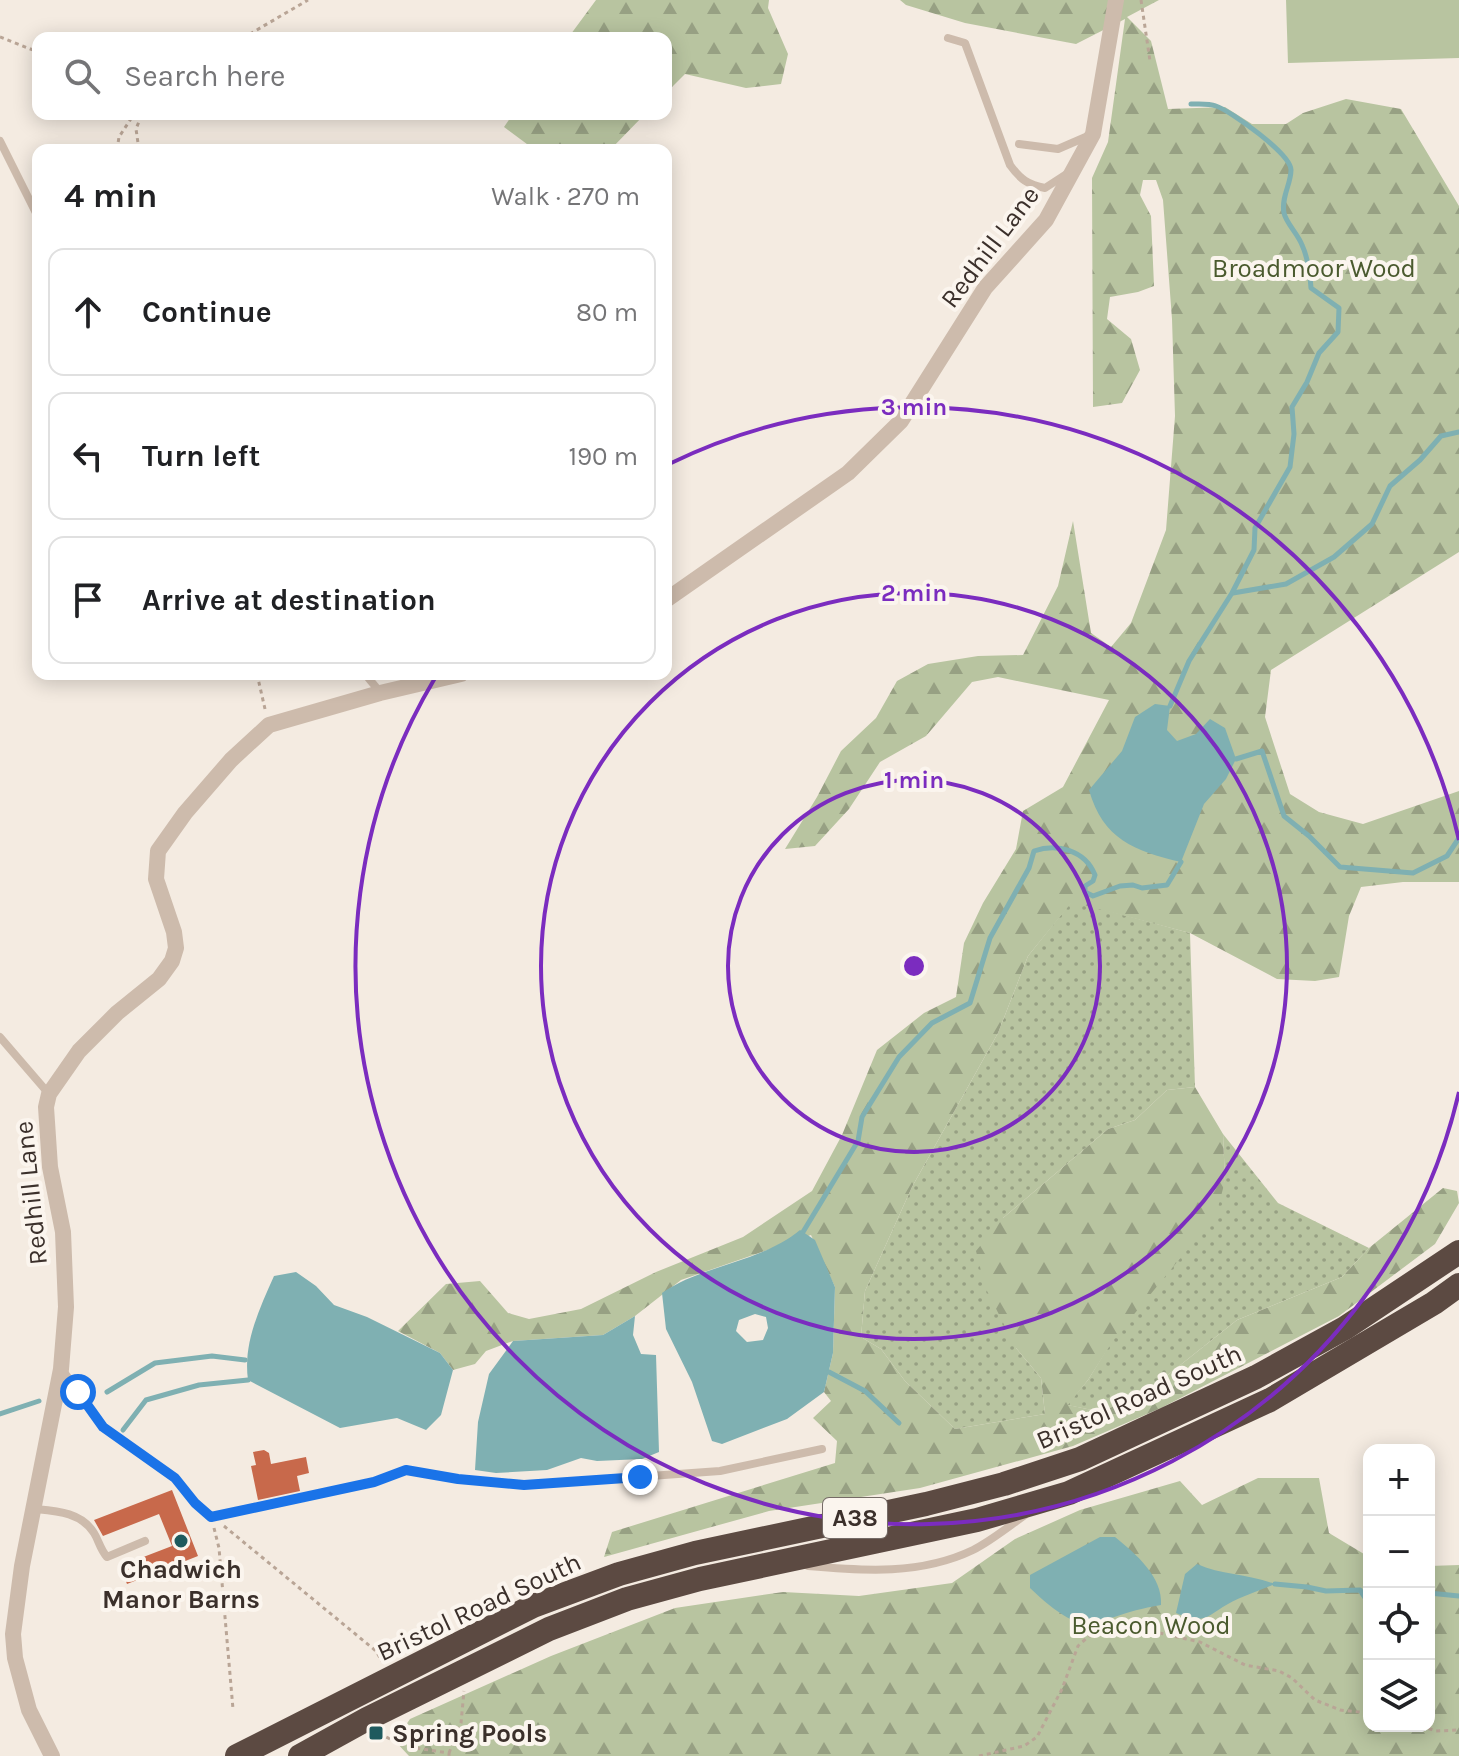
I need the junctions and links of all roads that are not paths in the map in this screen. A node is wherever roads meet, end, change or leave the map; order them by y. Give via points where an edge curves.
1 (1116, 0) edge
2 (948, 38) dead end
3 (1093, 134) junction
4 (0, 141) edge
5 (1019, 144) dead end
6 (1075, 167) junction
7 (32, 205) edge
8 (672, 596) edge
9 (370, 680) edge
10 (435, 680) edge
11 (380, 693) junction
12 (0, 1037) edge
13 (49, 1094) junction
14 (1459, 1240) edge
15 (1450, 1259) edge
16 (1459, 1285) edge
17 (61, 1369) junction
18 (822, 1449) dead end
19 (1045, 1501) junction
20 (33, 1509) junction
21 (145, 1541) dead end
22 (774, 1563) junction
23 (52, 1756) edge
24 (237, 1756) edge
25 (300, 1756) edge

1 - 3 street, Redhill Lane
2 - 6 lane via 965,43 1017,175 1045,188
3 - 5 lane via 1058,149
3 - 6 street, Redhill Lane
4 - 7 lane
6 - 8 street, Redhill Lane via 1046,220 985,288 901,421 848,473
9 - 11 lane
10 - 11 street, Redhill Lane
11 - 13 street, Redhill Lane via 269,725 185,813 158,851 156,879 174,932 172,961 79,1051
12 - 13 lane
13 - 17 street, Redhill Lane via 50,1167 63,1232 66,1307
14 - 15 lane
15 - 24 highway, Bristol Road South / A38 via 1345,1328 1256,1377 1080,1459 926,1504 619,1574 533,1606
16 - 19 highway, Bristol Road South / A38 via 1270,1400
17 - 18 lane via 103,1427 175,1478 211,1517 374,1482 406,1470 524,1485 720,1471
17 - 20 street, Redhill Lane
19 - 22 highway, Bristol Road South / A38
19 - 22 lane via 976,1548 939,1562 887,1571
20 - 21 lane via 77,1517 93,1531 107,1557
20 - 23 street, Redhill Lane via 13,1634 29,1710
22 - 25 highway, Bristol Road South / A38 via 627,1599 549,1629

